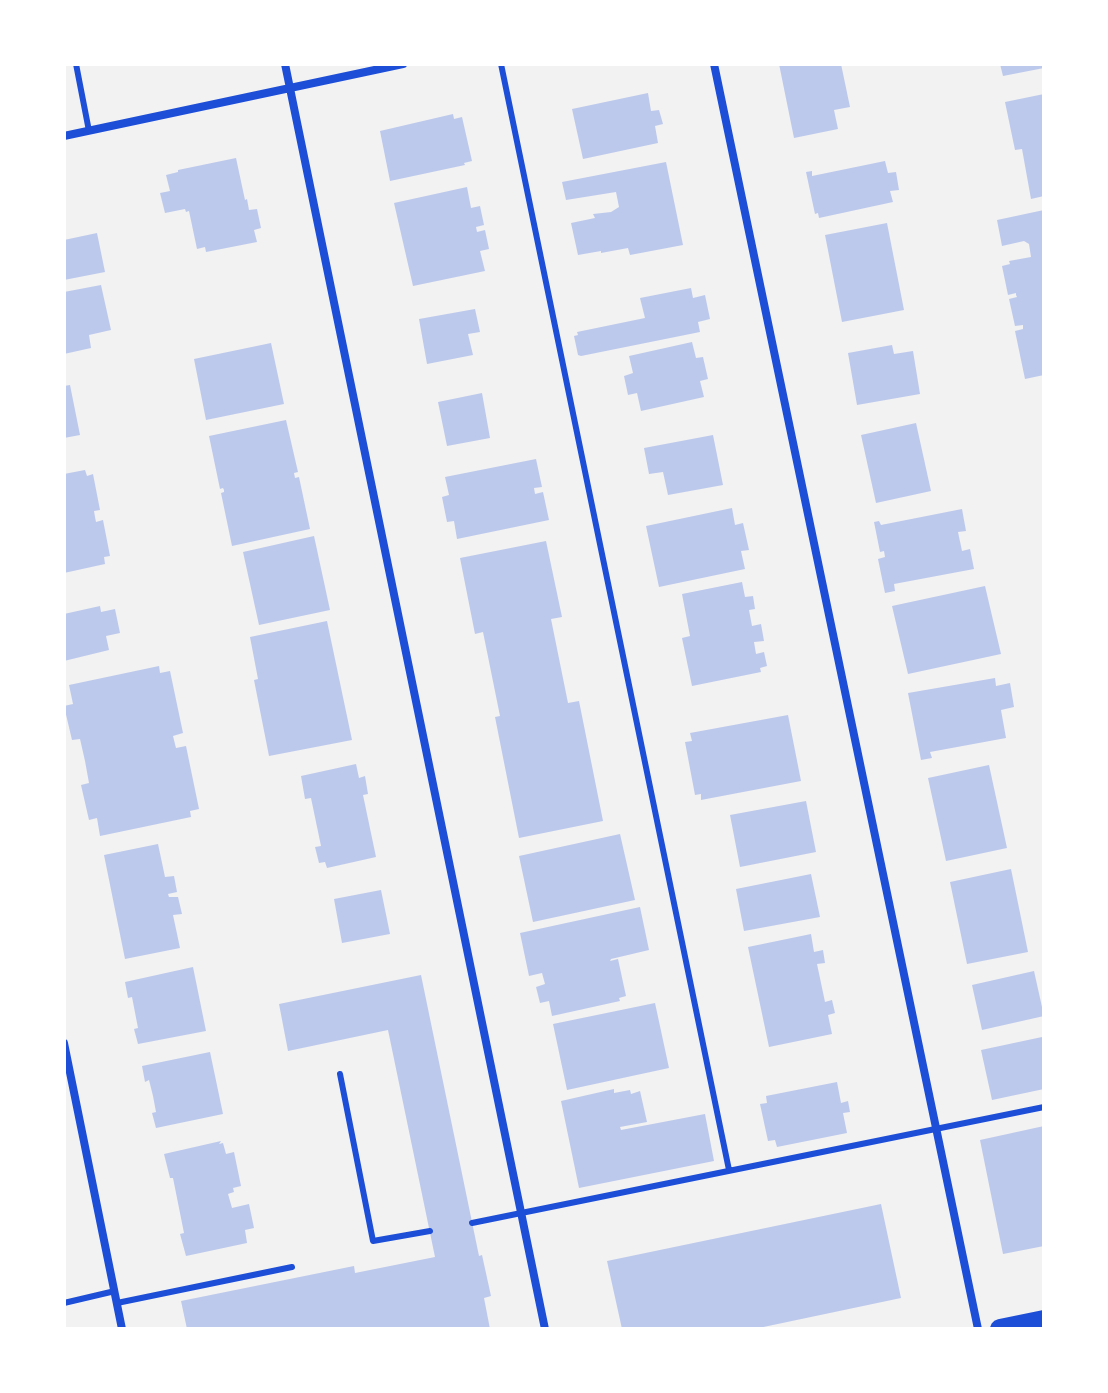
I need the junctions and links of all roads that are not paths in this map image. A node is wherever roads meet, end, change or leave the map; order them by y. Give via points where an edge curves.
1 (76, 64) edge
2 (285, 64) edge
3 (403, 64) edge
4 (501, 64) edge
5 (714, 64) edge
6 (290, 87) junction
7 (89, 131) junction
8 (64, 136) edge
9 (64, 1043) edge
10 (340, 1074) dead end
11 (1044, 1107) edge
12 (936, 1129) junction
13 (729, 1170) junction
14 (520, 1213) junction
15 (472, 1223) dead end
16 (430, 1231) dead end
17 (292, 1267) dead end
18 (115, 1291) junction
19 (64, 1303) edge
20 (117, 1303) junction
21 (1044, 1320) edge
22 (122, 1329) edge
23 (545, 1329) edge
24 (978, 1329) edge
25 (1000, 1329) edge

1 - 7 lane
2 - 6 street
3 - 6 street
4 - 13 lane
5 - 12 street
6 - 7 street
6 - 14 street
7 - 8 street
9 - 18 street
10 - 16 lane via 373,1241
11 - 12 lane
12 - 13 lane
12 - 24 street
13 - 14 lane
14 - 15 lane
14 - 23 street
17 - 20 lane
18 - 19 lane
18 - 20 street
20 - 22 street
21 - 25 main road

